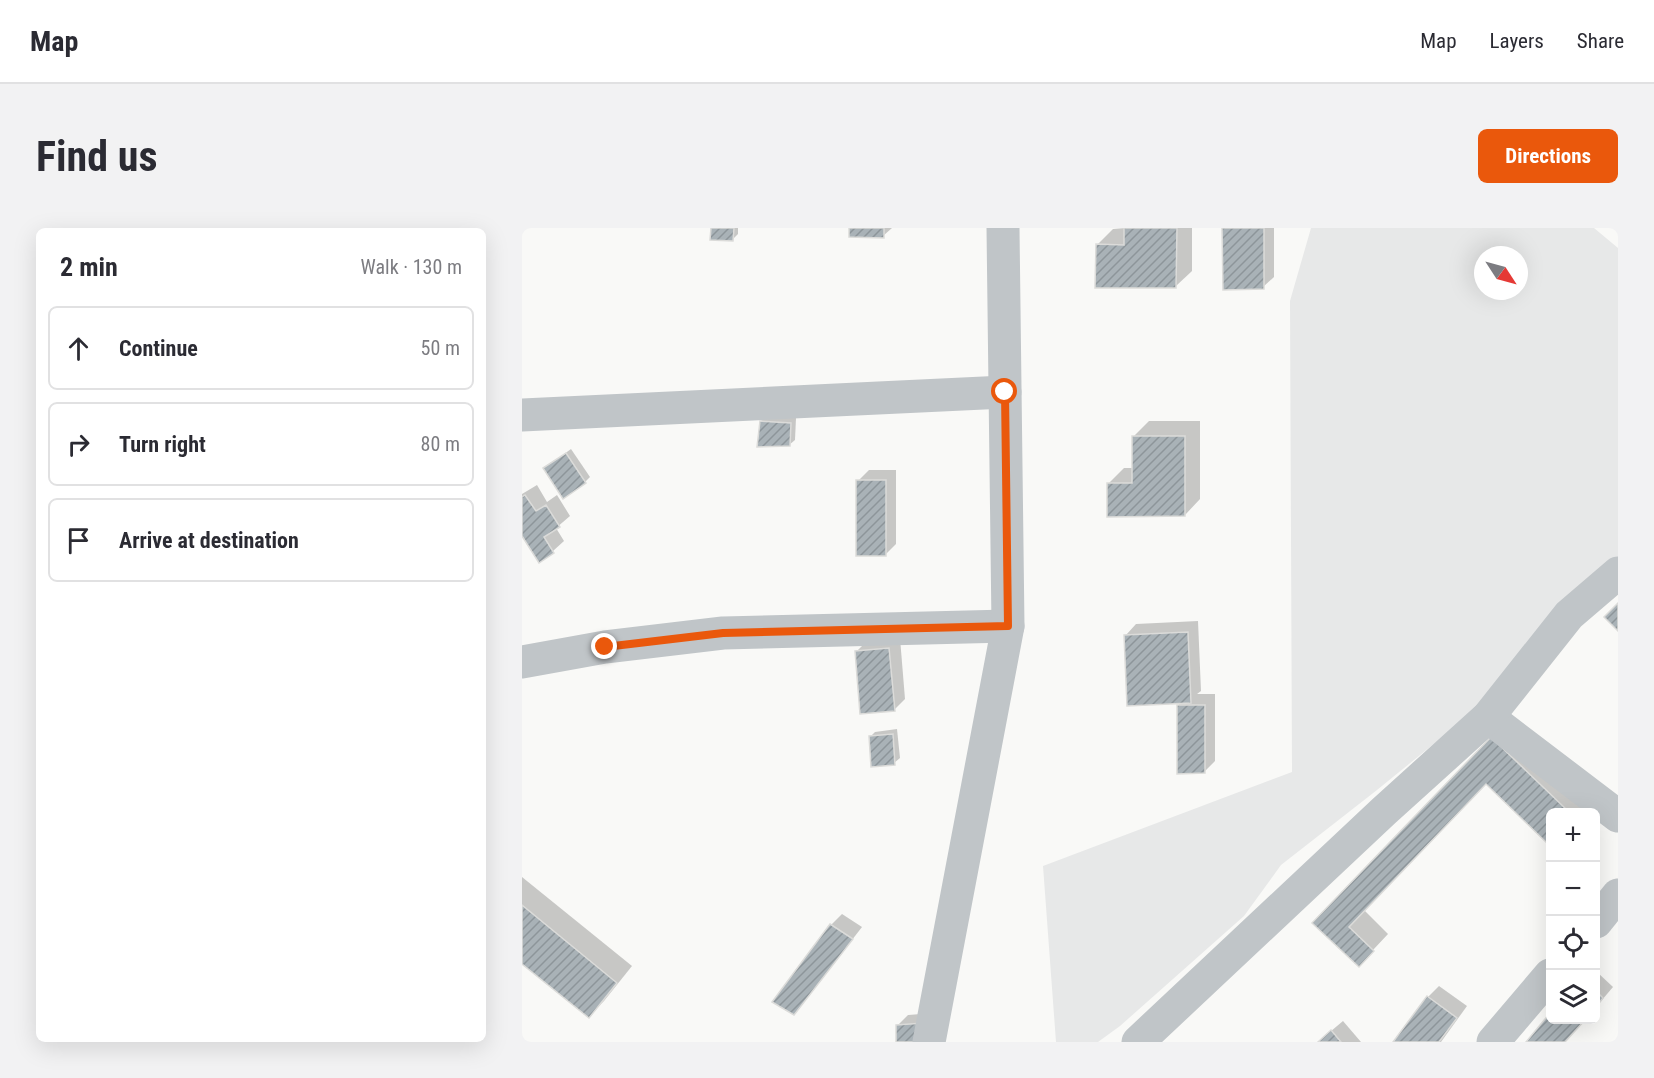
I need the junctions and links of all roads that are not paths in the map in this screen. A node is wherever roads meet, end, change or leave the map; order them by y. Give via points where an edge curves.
1 (1003, 228) edge
2 (1005, 392) junction
3 (522, 415) edge
4 (1618, 573) edge
5 (1008, 626) junction
6 (522, 662) edge
7 (1488, 717) junction
8 (1618, 816) edge
9 (1618, 895) edge
10 (1600, 917) edge
11 (1546, 981) edge
12 (929, 1042) edge
13 (1138, 1042) edge
14 (1494, 1042) edge

1 - 2 street
2 - 3 street
2 - 5 street
4 - 7 street via 1569,615
5 - 6 street via 723,633
5 - 12 street
7 - 8 street
7 - 13 street
9 - 10 street
11 - 14 street

